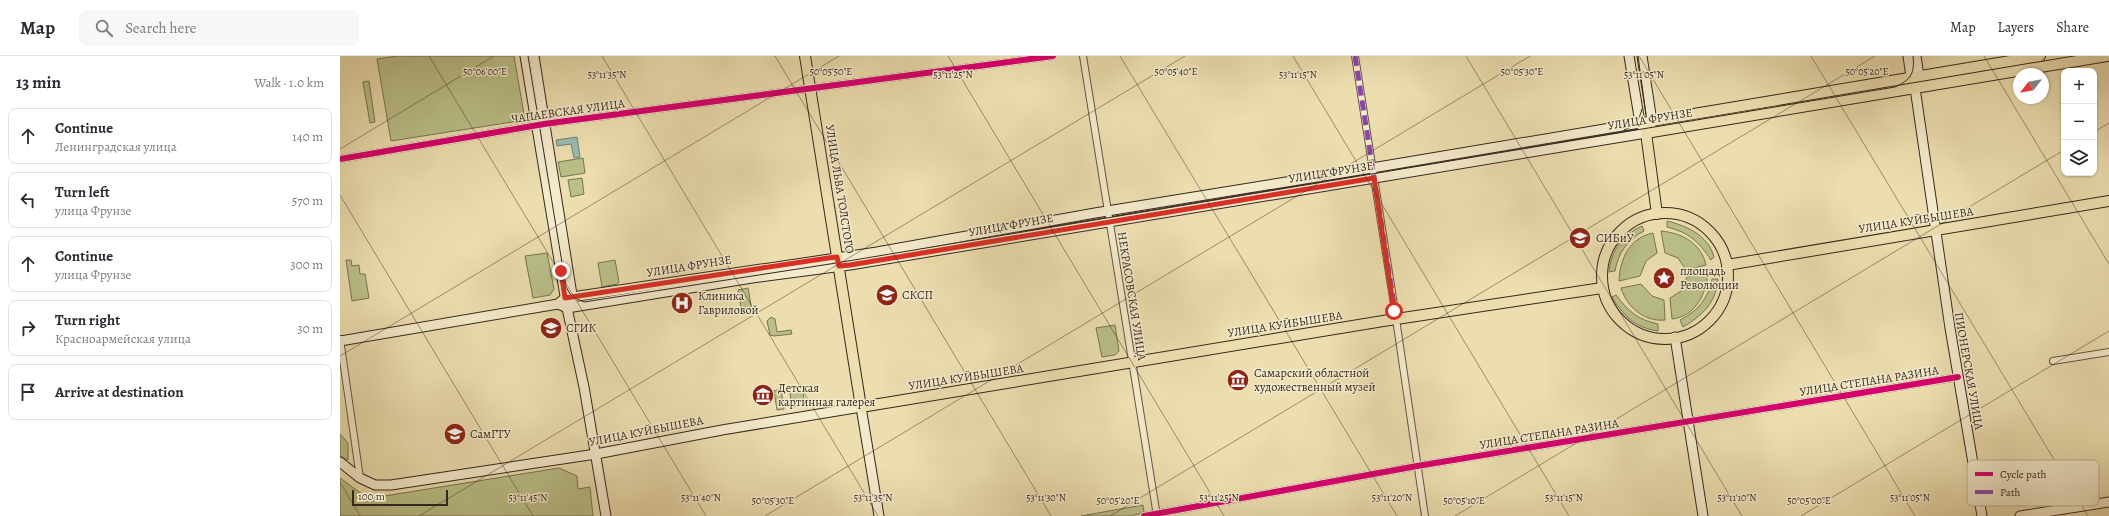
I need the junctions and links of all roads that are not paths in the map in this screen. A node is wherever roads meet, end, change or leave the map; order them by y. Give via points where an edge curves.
1 (525, 56) edge
2 (534, 56) edge
3 (805, 56) edge
4 (1052, 56) edge
5 (1083, 56) edge
6 (1355, 56) edge
7 (1630, 56) edge
8 (1642, 56) edge
9 (1908, 56) edge
10 (1916, 56) edge
11 (2040, 56) edge
12 (2107, 56) edge
13 (1915, 77) junction
14 (810, 88) junction
15 (1915, 88) junction
16 (1652, 121) junction
17 (1640, 123) junction
18 (540, 125) junction
19 (1646, 133) junction
20 (340, 159) edge
21 (1372, 168) junction
22 (1374, 178) junction
23 (2109, 201) edge
24 (1108, 211) junction
25 (1657, 214) junction
26 (1109, 221) junction
27 (1935, 230) junction
28 (838, 262) junction
29 (1727, 265) junction
30 (1602, 288) junction
31 (569, 297) junction
32 (566, 306) junction
33 (1395, 315) junction
34 (1675, 338) junction
35 (340, 340) edge
36 (2109, 352) edge
37 (2052, 361) dead end
38 (1131, 362) junction
39 (1958, 377) junction
40 (861, 407) junction
41 (1689, 422) junction
42 (596, 454) junction
43 (1972, 460) edge
44 (340, 462) edge
45 (1417, 466) junction
46 (360, 478) junction
47 (2109, 502) edge
48 (2099, 504) edge
49 (1980, 506) edge
50 (2084, 506) edge
51 (1156, 515) edge
52 (606, 516) edge
53 (879, 516) edge
54 (1144, 516) edge
55 (1425, 516) edge
56 (1703, 516) edge
57 (1982, 516) edge
58 (2020, 516) edge

1 - 18 main road
2 - 18 main road
3 - 14 main road, УЛИЦА ЛЬВА ТОЛСТОГО
4 - 14 street, ЧАПАЕВСКАЯ УЛИЦА
5 - 24 street, НЕКРАСОВСКАЯ УЛИЦА
6 - 21 street
7 - 17 main road
8 - 16 main road
9 - 13 main road, ПИОНЕРСКАЯ УЛИЦА
10 - 13 main road, ПИОНЕРСКАЯ УЛИЦА
11 - 13 main road, УЛИЦА ФРУНЗЕ
12 - 15 main road, УЛИЦА ФРУНЗЕ
13 - 15 main road, ПИОНЕРСКАЯ УЛИЦА
13 - 16 main road, УЛИЦА ФРУНЗЕ
14 - 18 street, ЧАПАЕВСКАЯ УЛИЦА
14 - 28 main road, УЛИЦА ЛЬВА ТОЛСТОГО
15 - 19 main road, УЛИЦА ФРУНЗЕ
15 - 27 main road, ПИОНЕРСКАЯ УЛИЦА
16 - 17 main road, УЛИЦА ФРУНЗЕ
16 - 19 main road
17 - 19 main road
17 - 21 main road, УЛИЦА ФРУНЗЕ
18 - 20 street, ЧАПАЕВСКАЯ УЛИЦА
18 - 31 main road
19 - 22 main road, УЛИЦА ФРУНЗЕ
19 - 25 main road
21 - 22 street
21 - 24 main road, УЛИЦА ФРУНЗЕ
22 - 26 main road, УЛИЦА ФРУНЗЕ
22 - 33 street
23 - 27 main road, УЛИЦА КУЙБЫШЕВА
24 - 26 street, НЕКРАСОВСКАЯ УЛИЦА
24 - 28 main road, УЛИЦА ФРУНЗЕ
25 - 29 main road via 1676,214 1699,223 1717,241
25 - 30 main road via 1632,222 1613,239 1602,267
26 - 28 main road, УЛИЦА ФРУНЗЕ
26 - 38 street, НЕКРАСОВСКАЯ УЛИЦА
27 - 29 main road, УЛИЦА КУЙБЫШЕВА
27 - 39 main road, ПИОНЕРСКАЯ УЛИЦА
28 - 31 main road, УЛИЦА ФРУНЗЕ
28 - 32 main road, УЛИЦА ФРУНЗЕ
28 - 40 main road, УЛИЦА ЛЬВА ТОЛСТОГО
29 - 34 main road via 1727,286 1714,314 1698,328
30 - 33 main road, УЛИЦА КУЙБЫШЕВА
30 - 34 main road via 1611,308 1628,326 1650,336
31 - 32 main road
31 - 32 main road
32 - 35 main road, УЛИЦА ФРУНЗЕ
32 - 42 main road
33 - 38 main road, УЛИЦА КУЙБЫШЕВА
33 - 45 street
34 - 41 main road
35 - 46 street
36 - 37 street
38 - 40 main road, УЛИЦА КУЙБЫШЕВА
38 - 51 street, НЕКРАСОВСКАЯ УЛИЦА
39 - 41 street, УЛИЦА СТЕПАНА РАЗИНА
39 - 43 main road, ПИОНЕРСКАЯ УЛИЦА
40 - 42 main road, УЛИЦА КУЙБЫШЕВА
40 - 53 main road, УЛИЦА ЛЬВА ТОЛСТОГО
41 - 45 street, УЛИЦА СТЕПАНА РАЗИНА
41 - 56 main road
42 - 46 main road, УЛИЦА КУЙБЫШЕВА via 391,485 375,485
42 - 52 main road
44 - 46 main road, УЛИЦА КУЙБЫШЕВА
45 - 51 street, УЛИЦА СТЕПАНА РАЗИНА
45 - 55 street
47 - 48 main road
49 - 57 main road, ПИОНЕРСКАЯ УЛИЦА
50 - 58 main road
51 - 54 street, УЛИЦА СТЕПАНА РАЗИНА

